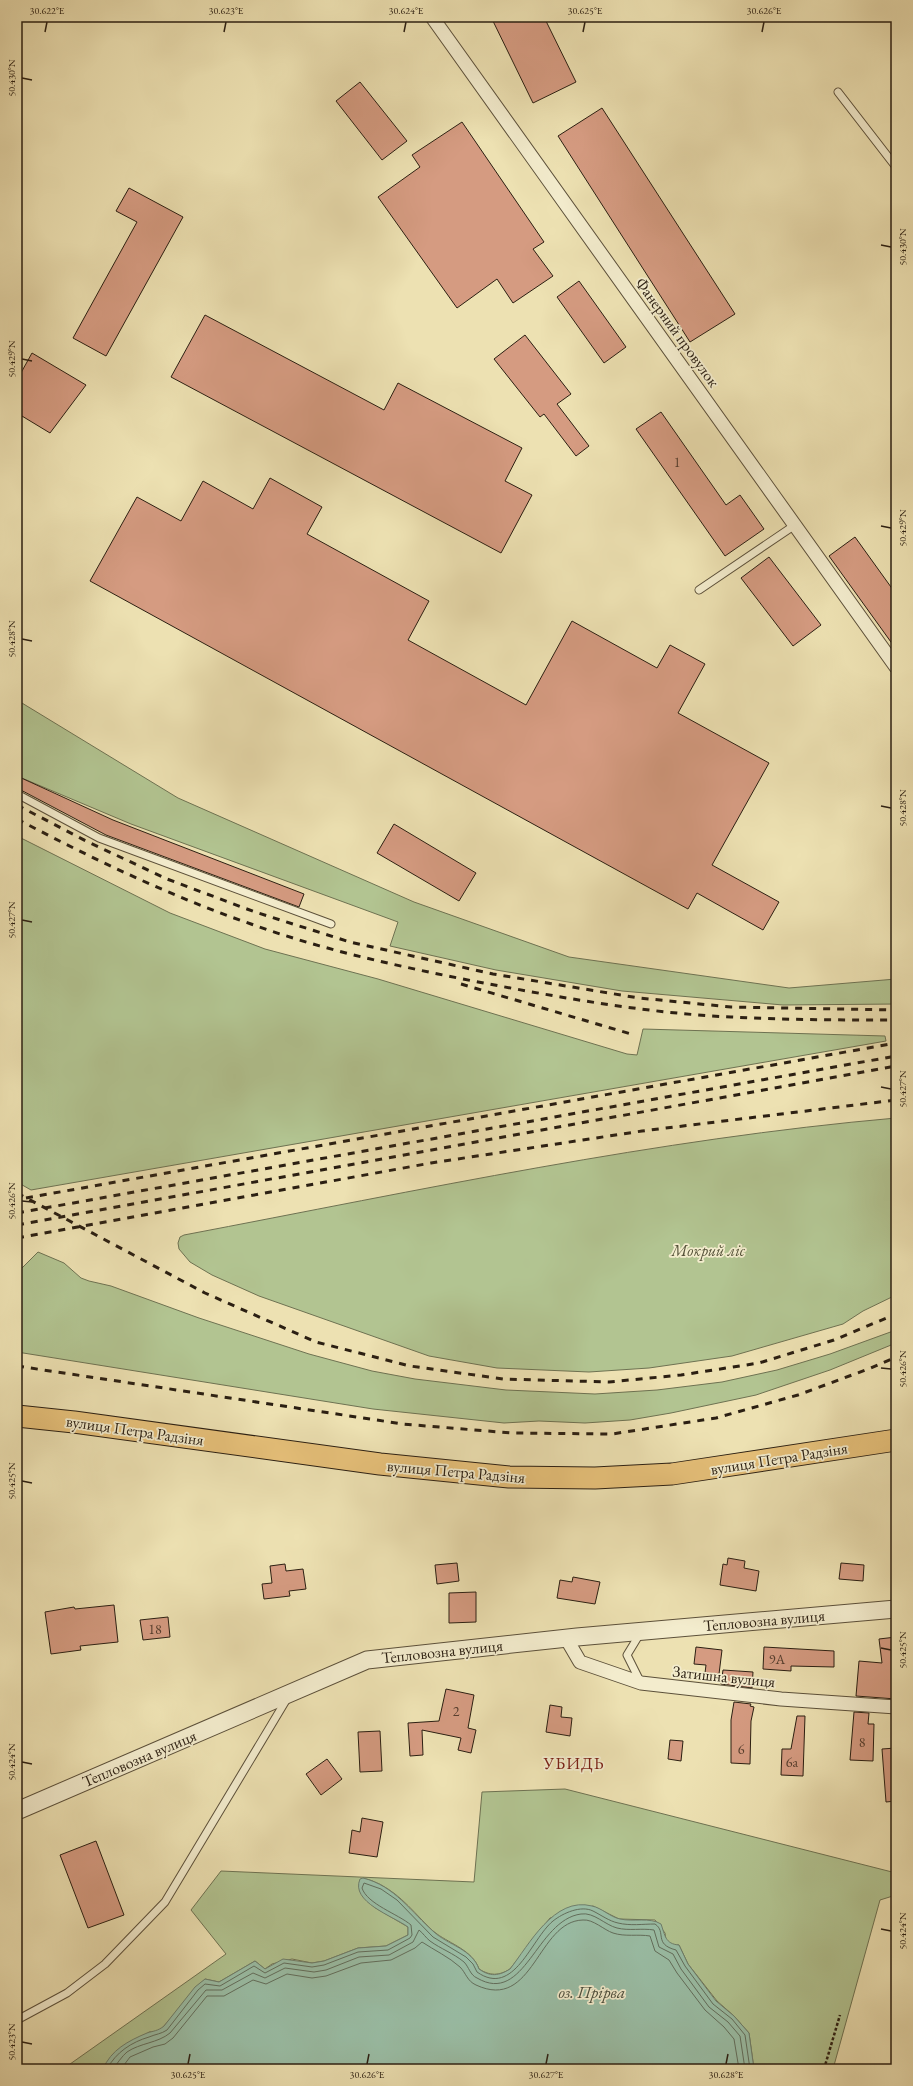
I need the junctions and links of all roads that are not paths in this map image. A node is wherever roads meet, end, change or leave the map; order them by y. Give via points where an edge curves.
1 (432, 17) edge
2 (838, 92) dead end
3 (896, 167) edge
4 (795, 525) junction
5 (699, 590) dead end
6 (896, 667) edge
7 (17, 794) edge
8 (331, 924) dead end
9 (17, 1416) edge
10 (896, 1440) edge
11 (896, 1610) edge
12 (641, 1631) junction
13 (566, 1638) junction
14 (641, 1683) junction
15 (291, 1693) junction
16 (896, 1707) edge
17 (17, 1811) edge
18 (17, 2020) edge

1 - 4 street, Фанерний провулок
2 - 3 lane
4 - 5 lane
4 - 6 street, Фанерний провулок
7 - 8 lane via 99,838
9 - 10 main road, вулиця Петра Радзіня via 380,1464 509,1477 595,1478 672,1474
11 - 12 street, Тепловозна вулиця
12 - 13 street, Тепловозна вулиця
12 - 14 lane via 627,1655
13 - 14 street, Затишна вулиця via 580,1662
13 - 15 street, Тепловозна вулиця via 367,1660
14 - 16 street, Затишна вулиця via 781,1699
15 - 17 street, Тепловозна вулиця
15 - 18 lane via 165,1902 105,1964 67,1993

